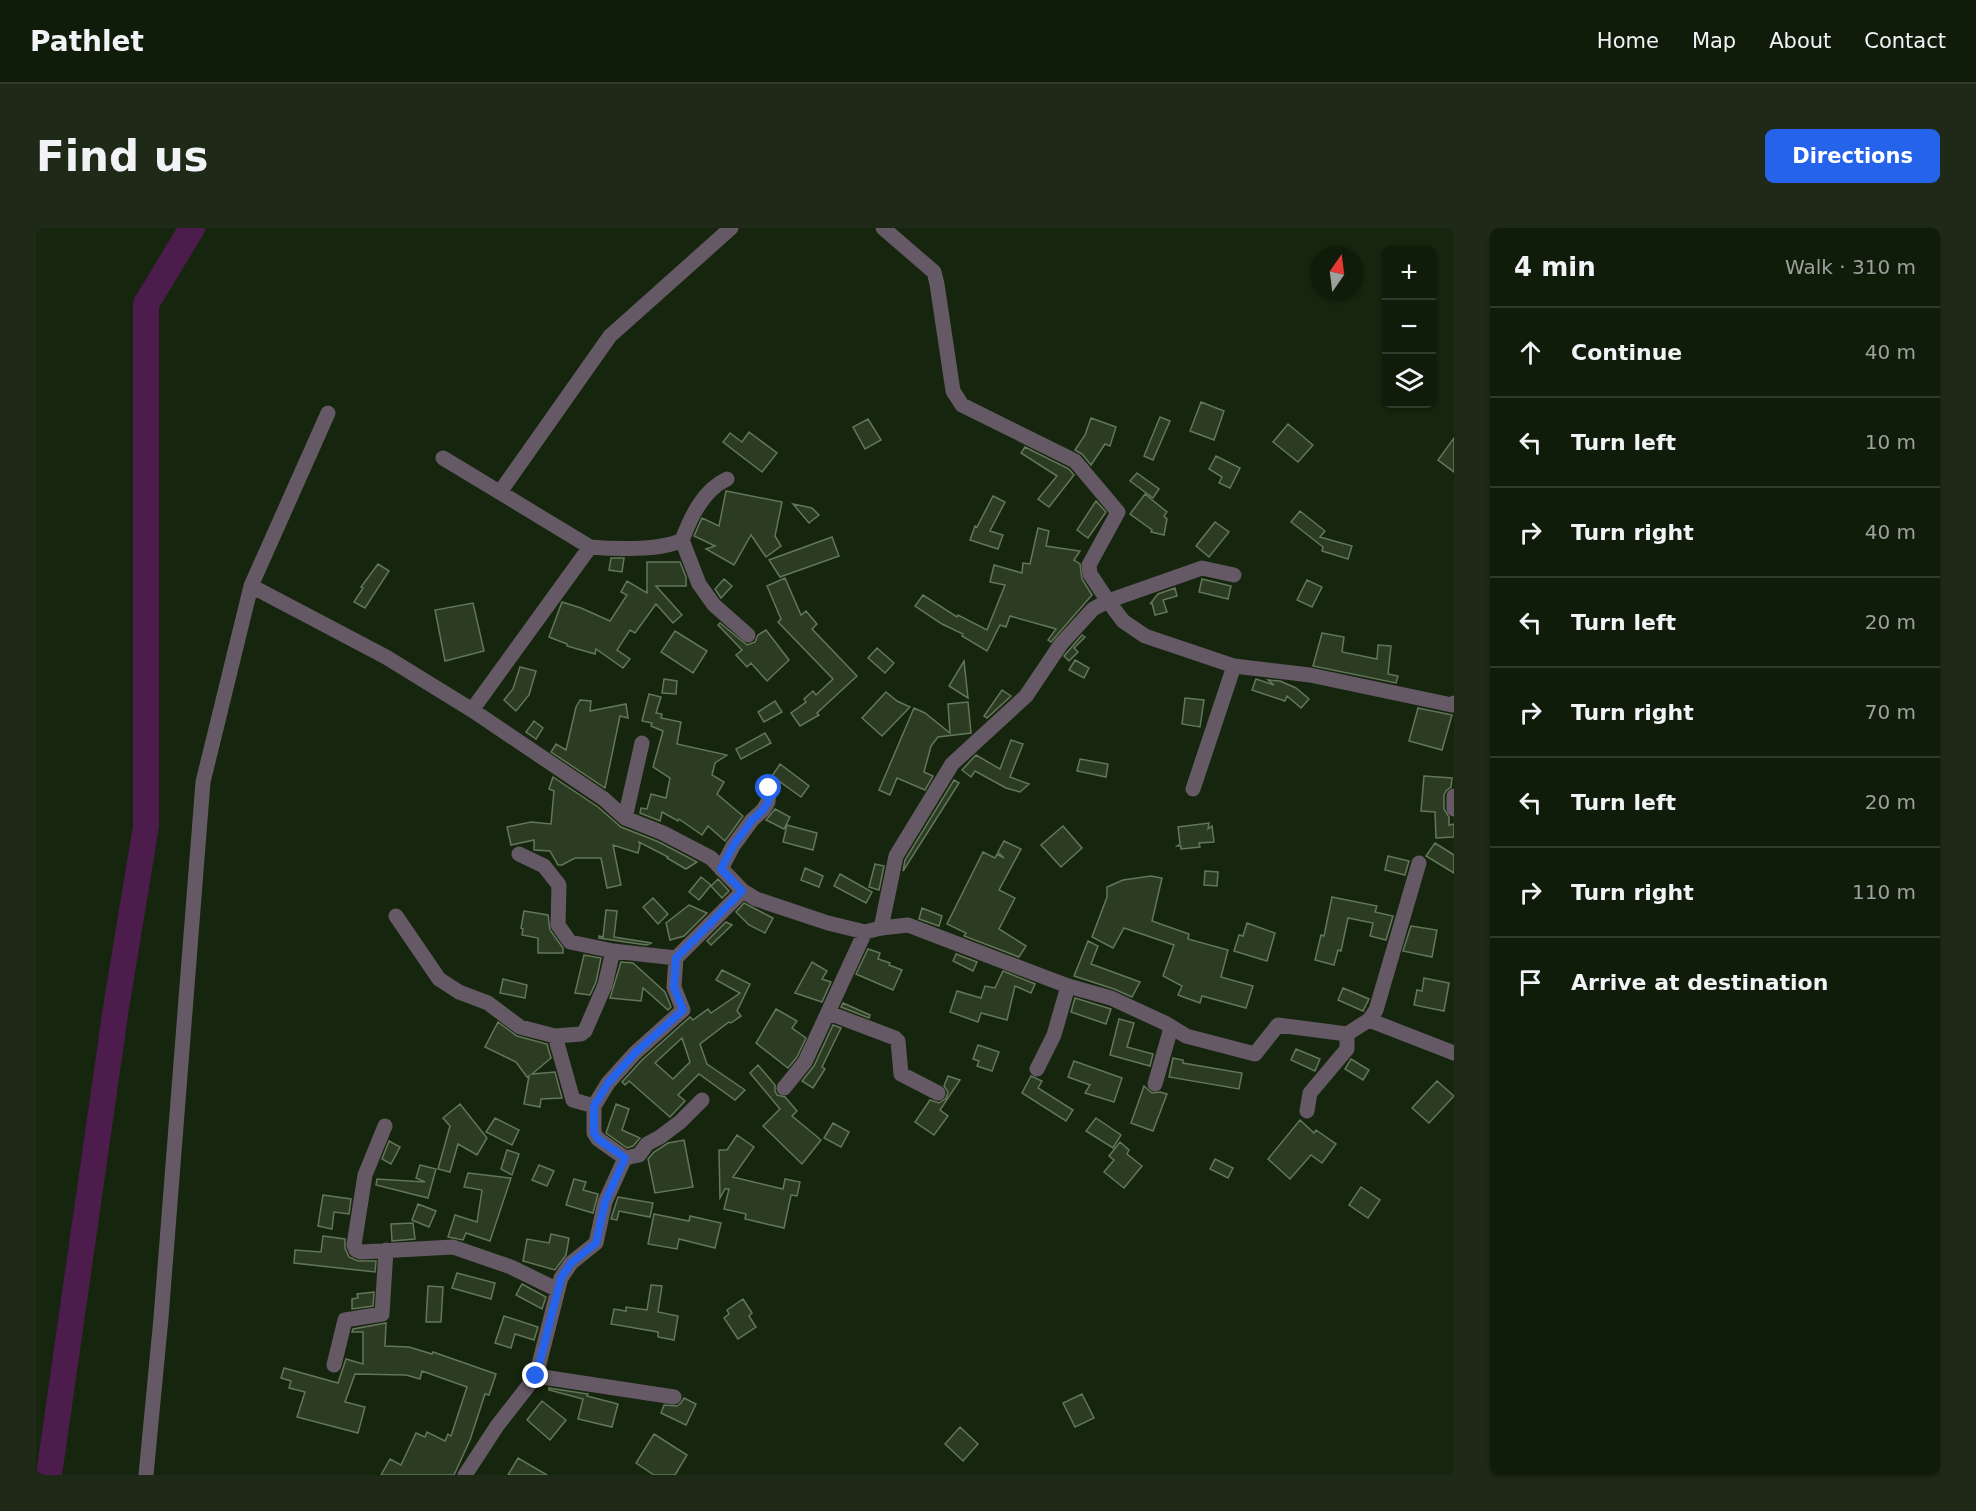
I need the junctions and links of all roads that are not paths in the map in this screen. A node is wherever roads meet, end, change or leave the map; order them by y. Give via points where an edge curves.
1 (731, 228) edge
2 (883, 228) edge
3 (328, 412) dead end
4 (443, 458) dead end
5 (727, 478) dead end
6 (500, 492) junction
7 (682, 540) junction
8 (590, 547) junction
9 (1234, 575) dead end
10 (251, 586) junction
11 (1108, 601) junction
12 (748, 635) dead end
13 (1234, 666) junction
14 (1453, 707) edge
15 (472, 710) junction
16 (642, 743) dead end
17 (769, 788) dead end
18 (1192, 789) dead end
19 (1454, 796) edge
20 (1454, 809) edge
21 (625, 818) junction
22 (519, 854) dead end
23 (1419, 863) dead end
24 (721, 869) junction
25 (742, 891) junction
26 (396, 916) dead end
27 (881, 928) junction
28 (865, 932) junction
29 (613, 951) junction
30 (676, 958) junction
31 (1068, 986) junction
32 (829, 1013) junction
33 (1369, 1020) junction
34 (1171, 1028) junction
35 (1347, 1034) junction
36 (555, 1036) junction
37 (1454, 1053) edge
38 (1037, 1069) dead end
39 (1155, 1084) dead end
40 (784, 1088) dead end
41 (938, 1093) dead end
42 (702, 1100) dead end
43 (594, 1106) junction
44 (1307, 1111) dead end
45 (385, 1126) dead end
46 (625, 1158) junction
47 (386, 1250) junction
48 (558, 1290) junction
49 (334, 1365) dead end
50 (536, 1376) junction
51 (674, 1397) dead end
52 (146, 1475) edge
53 (465, 1475) edge

1 - 6 street via 610,336
2 - 11 street via 934,272 952,391 962,405 1075,462 1118,512 1089,565 1090,574
3 - 10 street
4 - 6 street
5 - 7 street via 707,493
6 - 8 street
7 - 8 street via 672,546
7 - 12 street via 699,584 714,604
8 - 15 street
9 - 11 street via 1202,568
10 - 15 street via 386,657
10 - 52 street via 203,782
11 - 13 street via 1123,621 1145,636
11 - 27 street via 1093,609 1061,644 1026,696 952,764 896,856
13 - 14 street via 1310,675
13 - 18 street
15 - 21 street via 604,799
16 - 21 street
17 - 24 street via 768,802 733,846
19 - 20 street
21 - 24 street via 688,845 711,858
22 - 29 street via 544,866 559,885 558,925 570,942
23 - 33 street via 1376,1010
24 - 25 street
25 - 28 street via 828,923
25 - 30 street
26 - 36 street via 439,980 488,1003 520,1027
27 - 28 street
27 - 31 street via 908,925
28 - 32 street
29 - 30 street
29 - 36 street via 605,985 585,1031
30 - 43 street via 674,987 683,1010 635,1053
31 - 34 street via 1111,998
31 - 38 street via 1054,1035
32 - 40 street via 805,1062
32 - 41 street via 895,1038 901,1074
33 - 35 street
33 - 37 street
34 - 35 street via 1186,1036 1255,1054 1278,1025
34 - 39 street
35 - 44 street via 1347,1049 1310,1094
36 - 43 street via 573,1100
42 - 46 street via 680,1122 647,1144 639,1155
43 - 46 street via 594,1133
45 - 47 street via 365,1175 354,1245 361,1252
46 - 48 street via 605,1202 596,1243 571,1263
47 - 48 street via 453,1247 511,1267
47 - 49 street via 382,1314 345,1320
48 - 50 street
50 - 51 street
50 - 53 street

